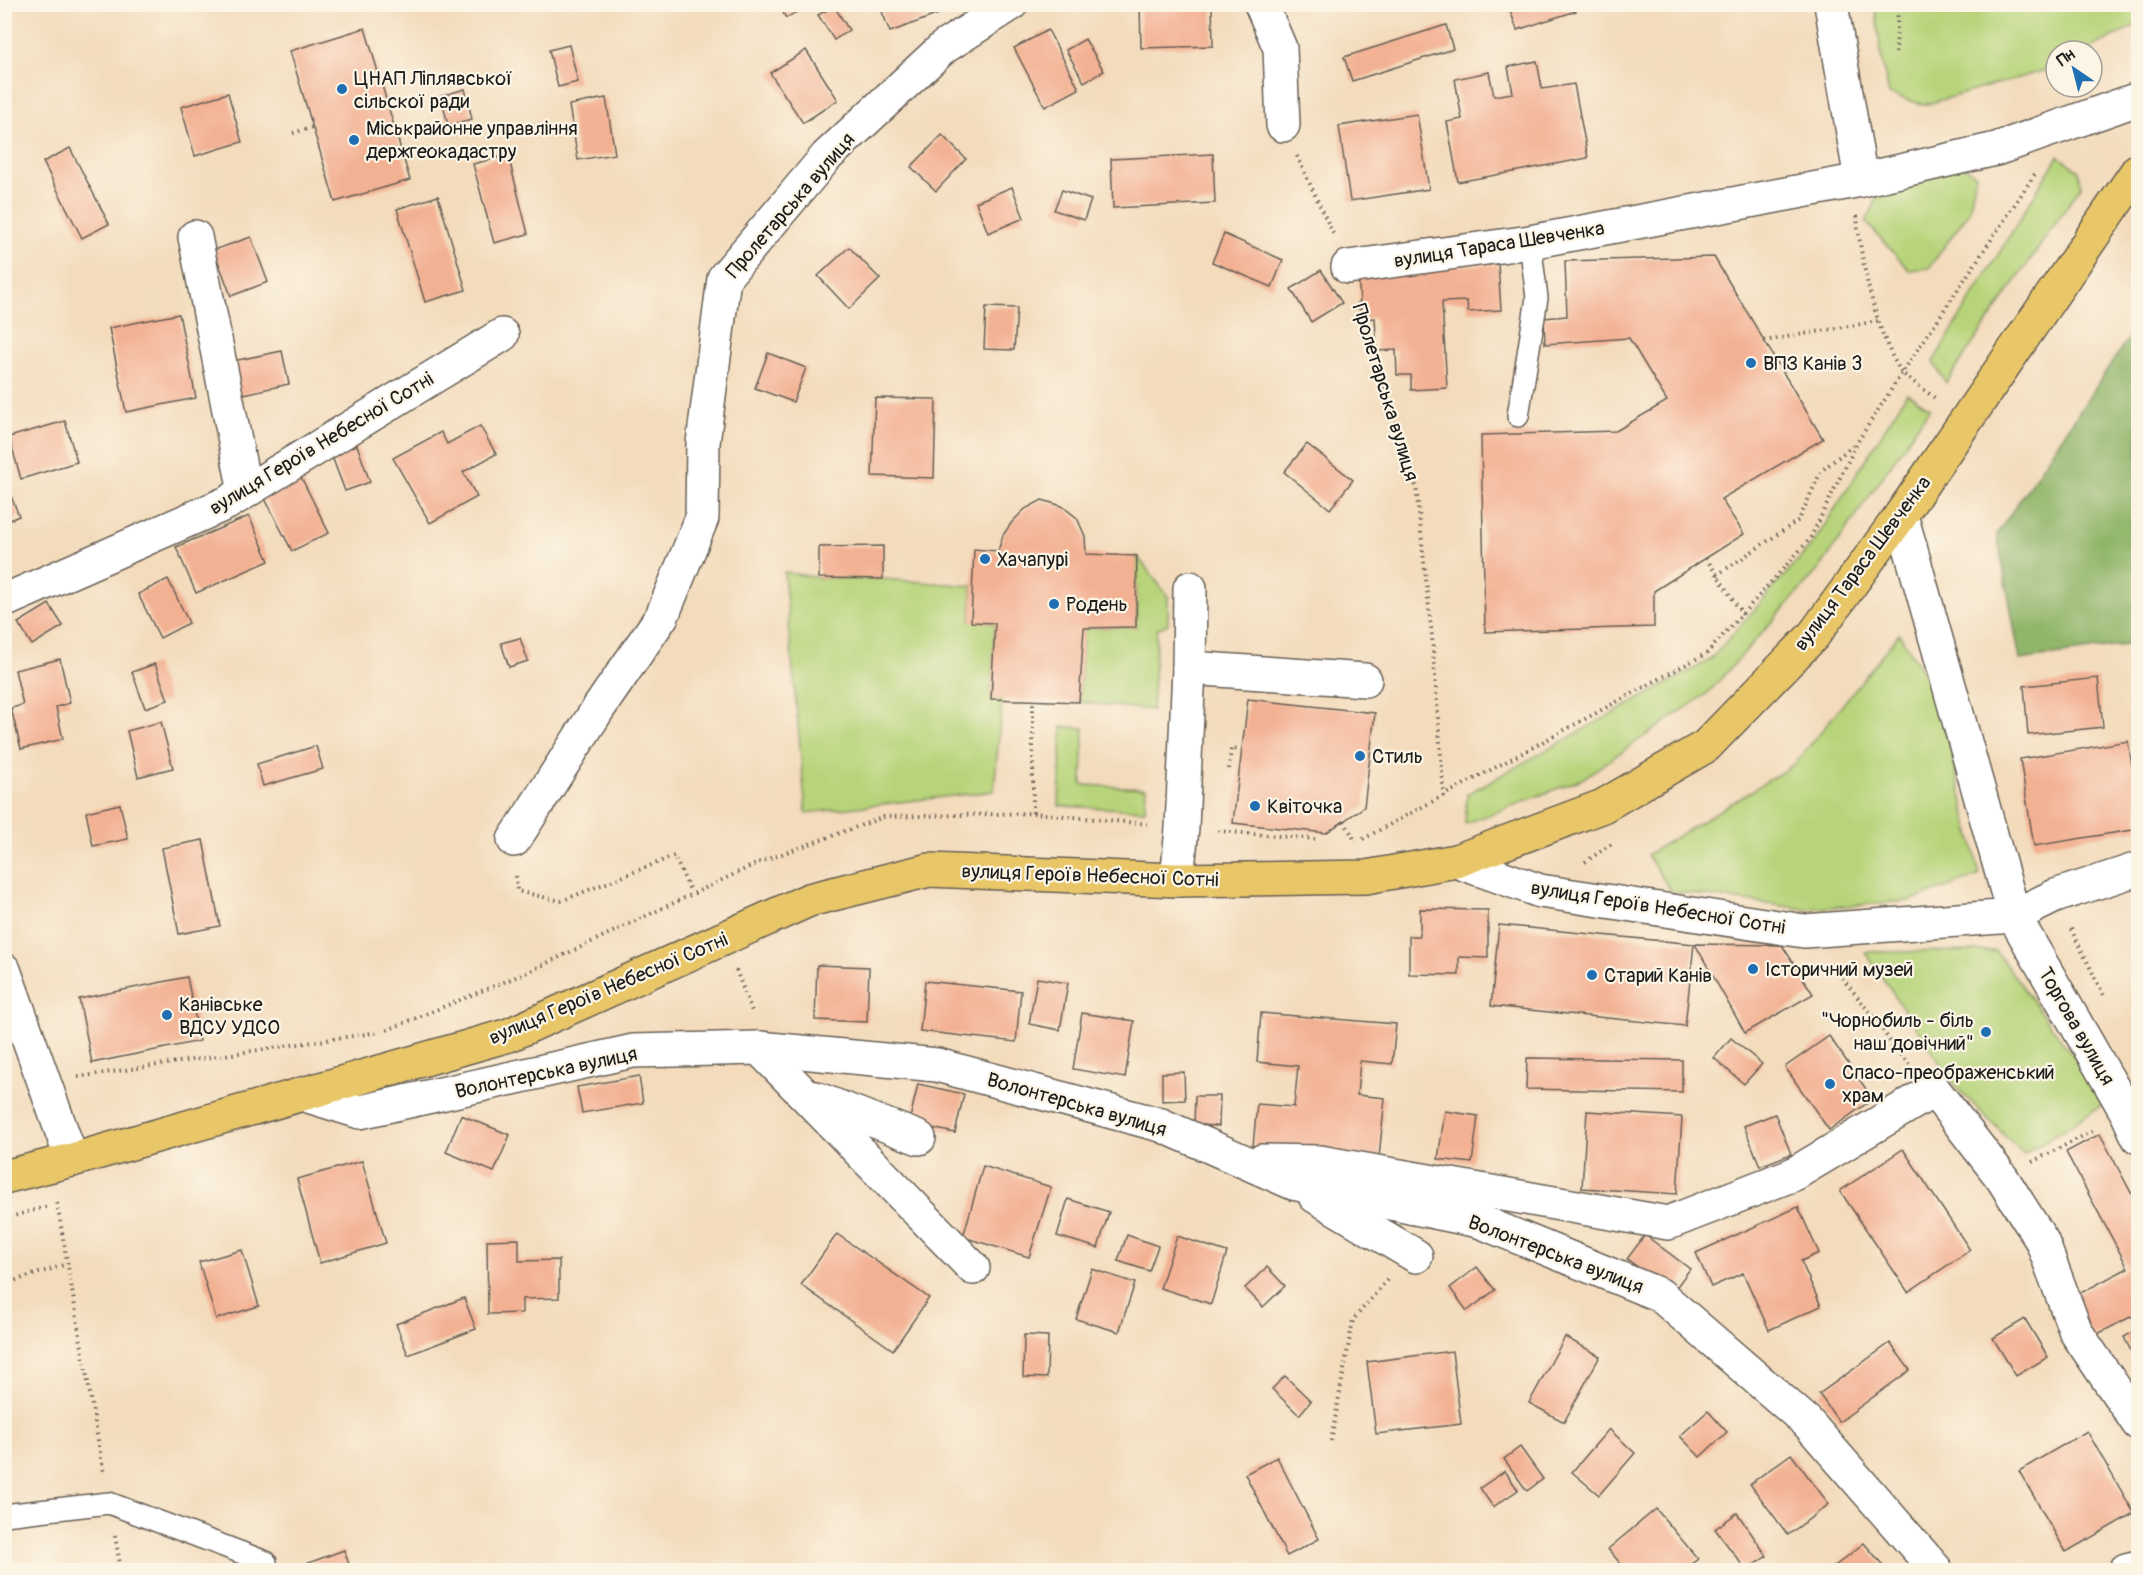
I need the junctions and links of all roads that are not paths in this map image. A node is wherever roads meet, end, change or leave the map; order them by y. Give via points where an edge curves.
1 (1011, 4) edge
2 (1261, 4) edge
3 (1831, 4) edge
4 (2139, 99) edge
5 (1283, 125) road end
6 (2139, 170) edge
7 (1861, 180) junction
8 (195, 237) dead end
9 (1530, 242) junction
10 (1348, 267) road end
11 (502, 335) dead end
12 (1518, 416) dead end
13 (244, 492) junction
14 (1900, 515) junction
15 (1190, 588) dead end
16 (4, 601) edge
17 (1189, 668) junction
18 (1365, 680) dead end
19 (514, 840) road end
20 (1456, 861) junction
21 (2139, 869) edge
22 (1177, 880) junction
23 (2014, 916) junction
24 (4, 970) edge
25 (762, 1048) junction
26 (302, 1094) junction
27 (805, 1095) junction
28 (2133, 1125) edge
29 (919, 1138) dead end
30 (72, 1160) junction
31 (1244, 1161) junction
32 (4, 1177) edge
33 (1293, 1183) junction
34 (1416, 1256) road end
35 (973, 1268) dead end
36 (2139, 1423) edge
37 (4, 1515) edge
38 (266, 1562) dead end
39 (2139, 1567) edge
40 (1936, 1570) edge
41 (2126, 1570) edge

1 - 19 street, Пролетарська вулиця via 944,47 827,156 724,278 703,443 702,518 662,616
2 - 5 street via 1280,48
3 - 7 street
4 - 7 street, вулиця Тараса Шевченка via 1996,148
6 - 14 main road, вулиця Тараса Шевченка
7 - 9 street, вулиця Тараса Шевченка
8 - 13 street
9 - 10 street, вулиця Тараса Шевченка
9 - 12 lane via 1537,298
11 - 13 street, вулиця Героїв Небесної Сотні
13 - 16 street, вулиця Героїв Небесної Сотні
14 - 20 main road, вулиця Тараса Шевченка via 1813,636 1706,746 1603,806
14 - 23 street, Торгова вулиця
15 - 17 street
17 - 18 street
17 - 22 street
20 - 22 main road, вулиця Героїв Небесної Сотні via 1366,877
20 - 23 street, вулиця Героїв Небесної Сотні via 1540,891 1804,931
21 - 23 street, вулиця Героїв Небесної Сотні via 2055,896
22 - 26 main road, вулиця Героїв Небесної Сотні via 929,870 809,900 509,1035
23 - 28 street, Торгова вулиця
24 - 30 street
25 - 26 street, Волонтерська вулиця via 633,1051 360,1112
25 - 27 street
25 - 31 street, Волонтерська вулиця via 937,1065 1161,1125
26 - 30 main road, вулиця Героїв Небесної Сотні
27 - 29 street
27 - 35 street
30 - 32 main road, вулиця Героїв Небесної Сотні
31 - 33 street, Волонтерська вулиця
31 - 36 street via 1320,1162 1668,1223 1794,1174 1934,1090 2002,1178 2042,1241 2076,1332
33 - 34 street
33 - 40 street, Волонтерська вулиця via 1479,1221 1660,1295 1808,1422
37 - 38 lane via 109,1503
39 - 41 street

